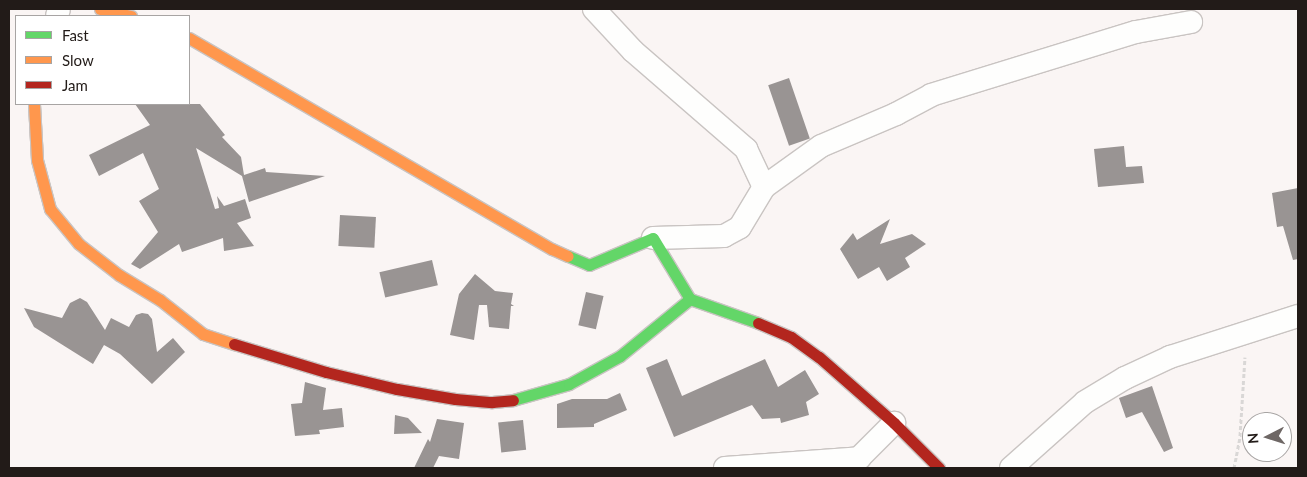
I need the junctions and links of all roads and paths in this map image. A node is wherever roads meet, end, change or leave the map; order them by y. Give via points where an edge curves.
1 (100, 9) edge
2 (594, 9) edge
3 (127, 15) edge
4 (1191, 22) dead end
5 (190, 39) edge
6 (34, 105) edge
7 (764, 187) junction
8 (653, 238) junction
9 (690, 298) junction
10 (1298, 316) edge
11 (1247, 332) junction
12 (894, 423) junction
13 (854, 463) edge
14 (725, 468) edge
15 (939, 468) edge
16 (1011, 468) edge
17 (1234, 468) edge

1 - 3 street
2 - 7 street via 633,50 746,148
4 - 7 street via 1136,32 931,95 896,114 821,146
5 - 8 street via 552,249 589,265
6 - 9 street via 37,160 50,210 79,244 204,334 326,372 455,399 492,402 520,398 568,384 620,356
7 - 8 street via 740,227 724,236
8 - 9 street
9 - 12 street via 791,337 819,357
10 - 11 street
11 - 16 street via 1170,357 1125,378 1085,402
11 - 17 path via 1240,436
12 - 13 street
12 - 15 street
13 - 14 street

